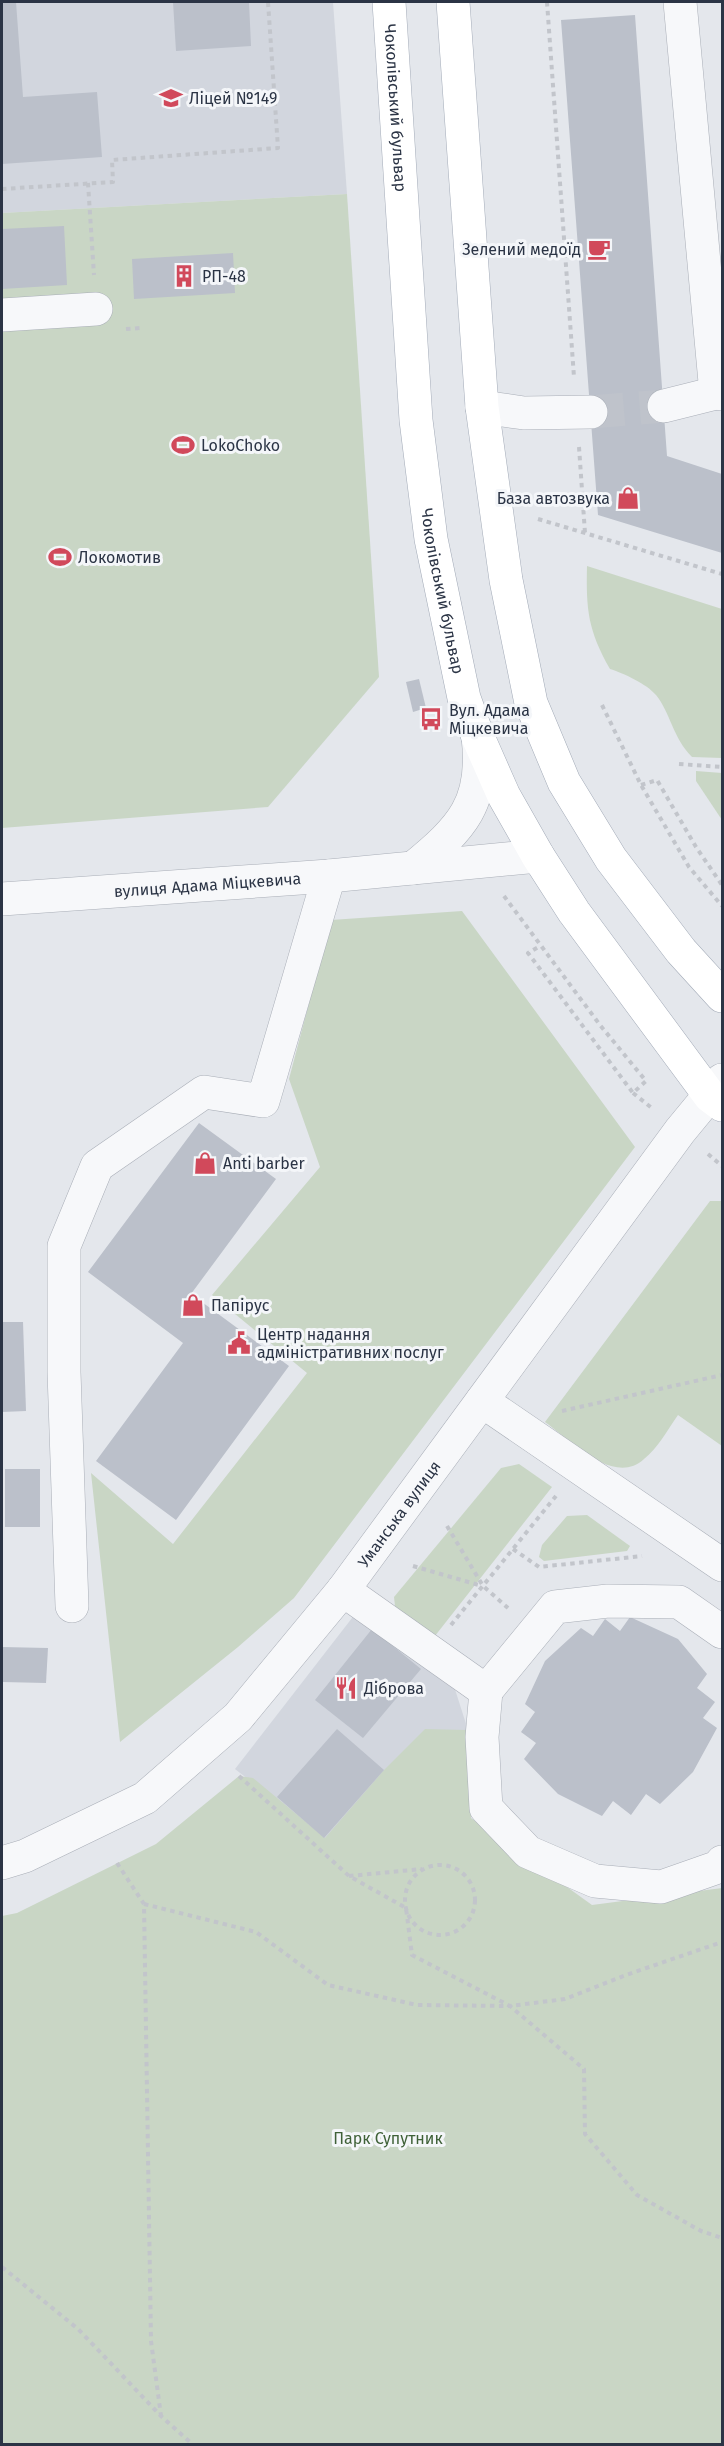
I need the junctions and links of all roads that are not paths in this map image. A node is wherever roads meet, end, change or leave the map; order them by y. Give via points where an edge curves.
1 (389, 2) edge
2 (453, 2) edge
3 (680, 2) edge
4 (96, 309) dead end
5 (2, 315) edge
6 (719, 394) edge
7 (664, 406) tunnel mouth
8 (483, 407) junction
9 (583, 412) tunnel mouth
10 (478, 737) junction
11 (538, 856) junction
12 (414, 868) junction
13 (329, 876) junction
14 (2, 898) edge
15 (723, 996) edge
16 (718, 1093) edge
17 (482, 1401) junction
18 (723, 1565) edge
19 (343, 1590) junction
20 (72, 1606) dead end
21 (723, 1632) edge
22 (486, 1691) junction
23 (723, 1862) edge
24 (2, 1863) edge

1 - 10 main road, Чоколівський бульвар via 416,420 431,539 464,698
2 - 8 main road
3 - 6 street
4 - 5 street
6 - 7 street
8 - 9 street via 524,413
8 - 15 main road via 506,580 531,703 564,782 610,859 681,951
10 - 11 main road, Чоколівський бульвар via 504,796
10 - 12 street via 479,783 471,807 437,848
11 - 12 street, вулиця Адама Міцкевича
11 - 16 main road, Чоколівський бульвар via 574,912
12 - 13 street, вулиця Адама Міцкевича
13 - 14 street, вулиця Адама Міцкевича
13 - 20 street via 263,1101 204,1092 97,1166 64,1246
16 - 17 street, Уманська вулиця via 680,1131
17 - 18 street
17 - 19 street, Уманська вулиця
19 - 22 street
19 - 24 street, Уманська вулиця via 238,1717 145,1798 25,1856
21 - 22 street via 678,1602 608,1601 555,1607
22 - 23 street via 482,1737 486,1808 528,1852 595,1881 661,1887

